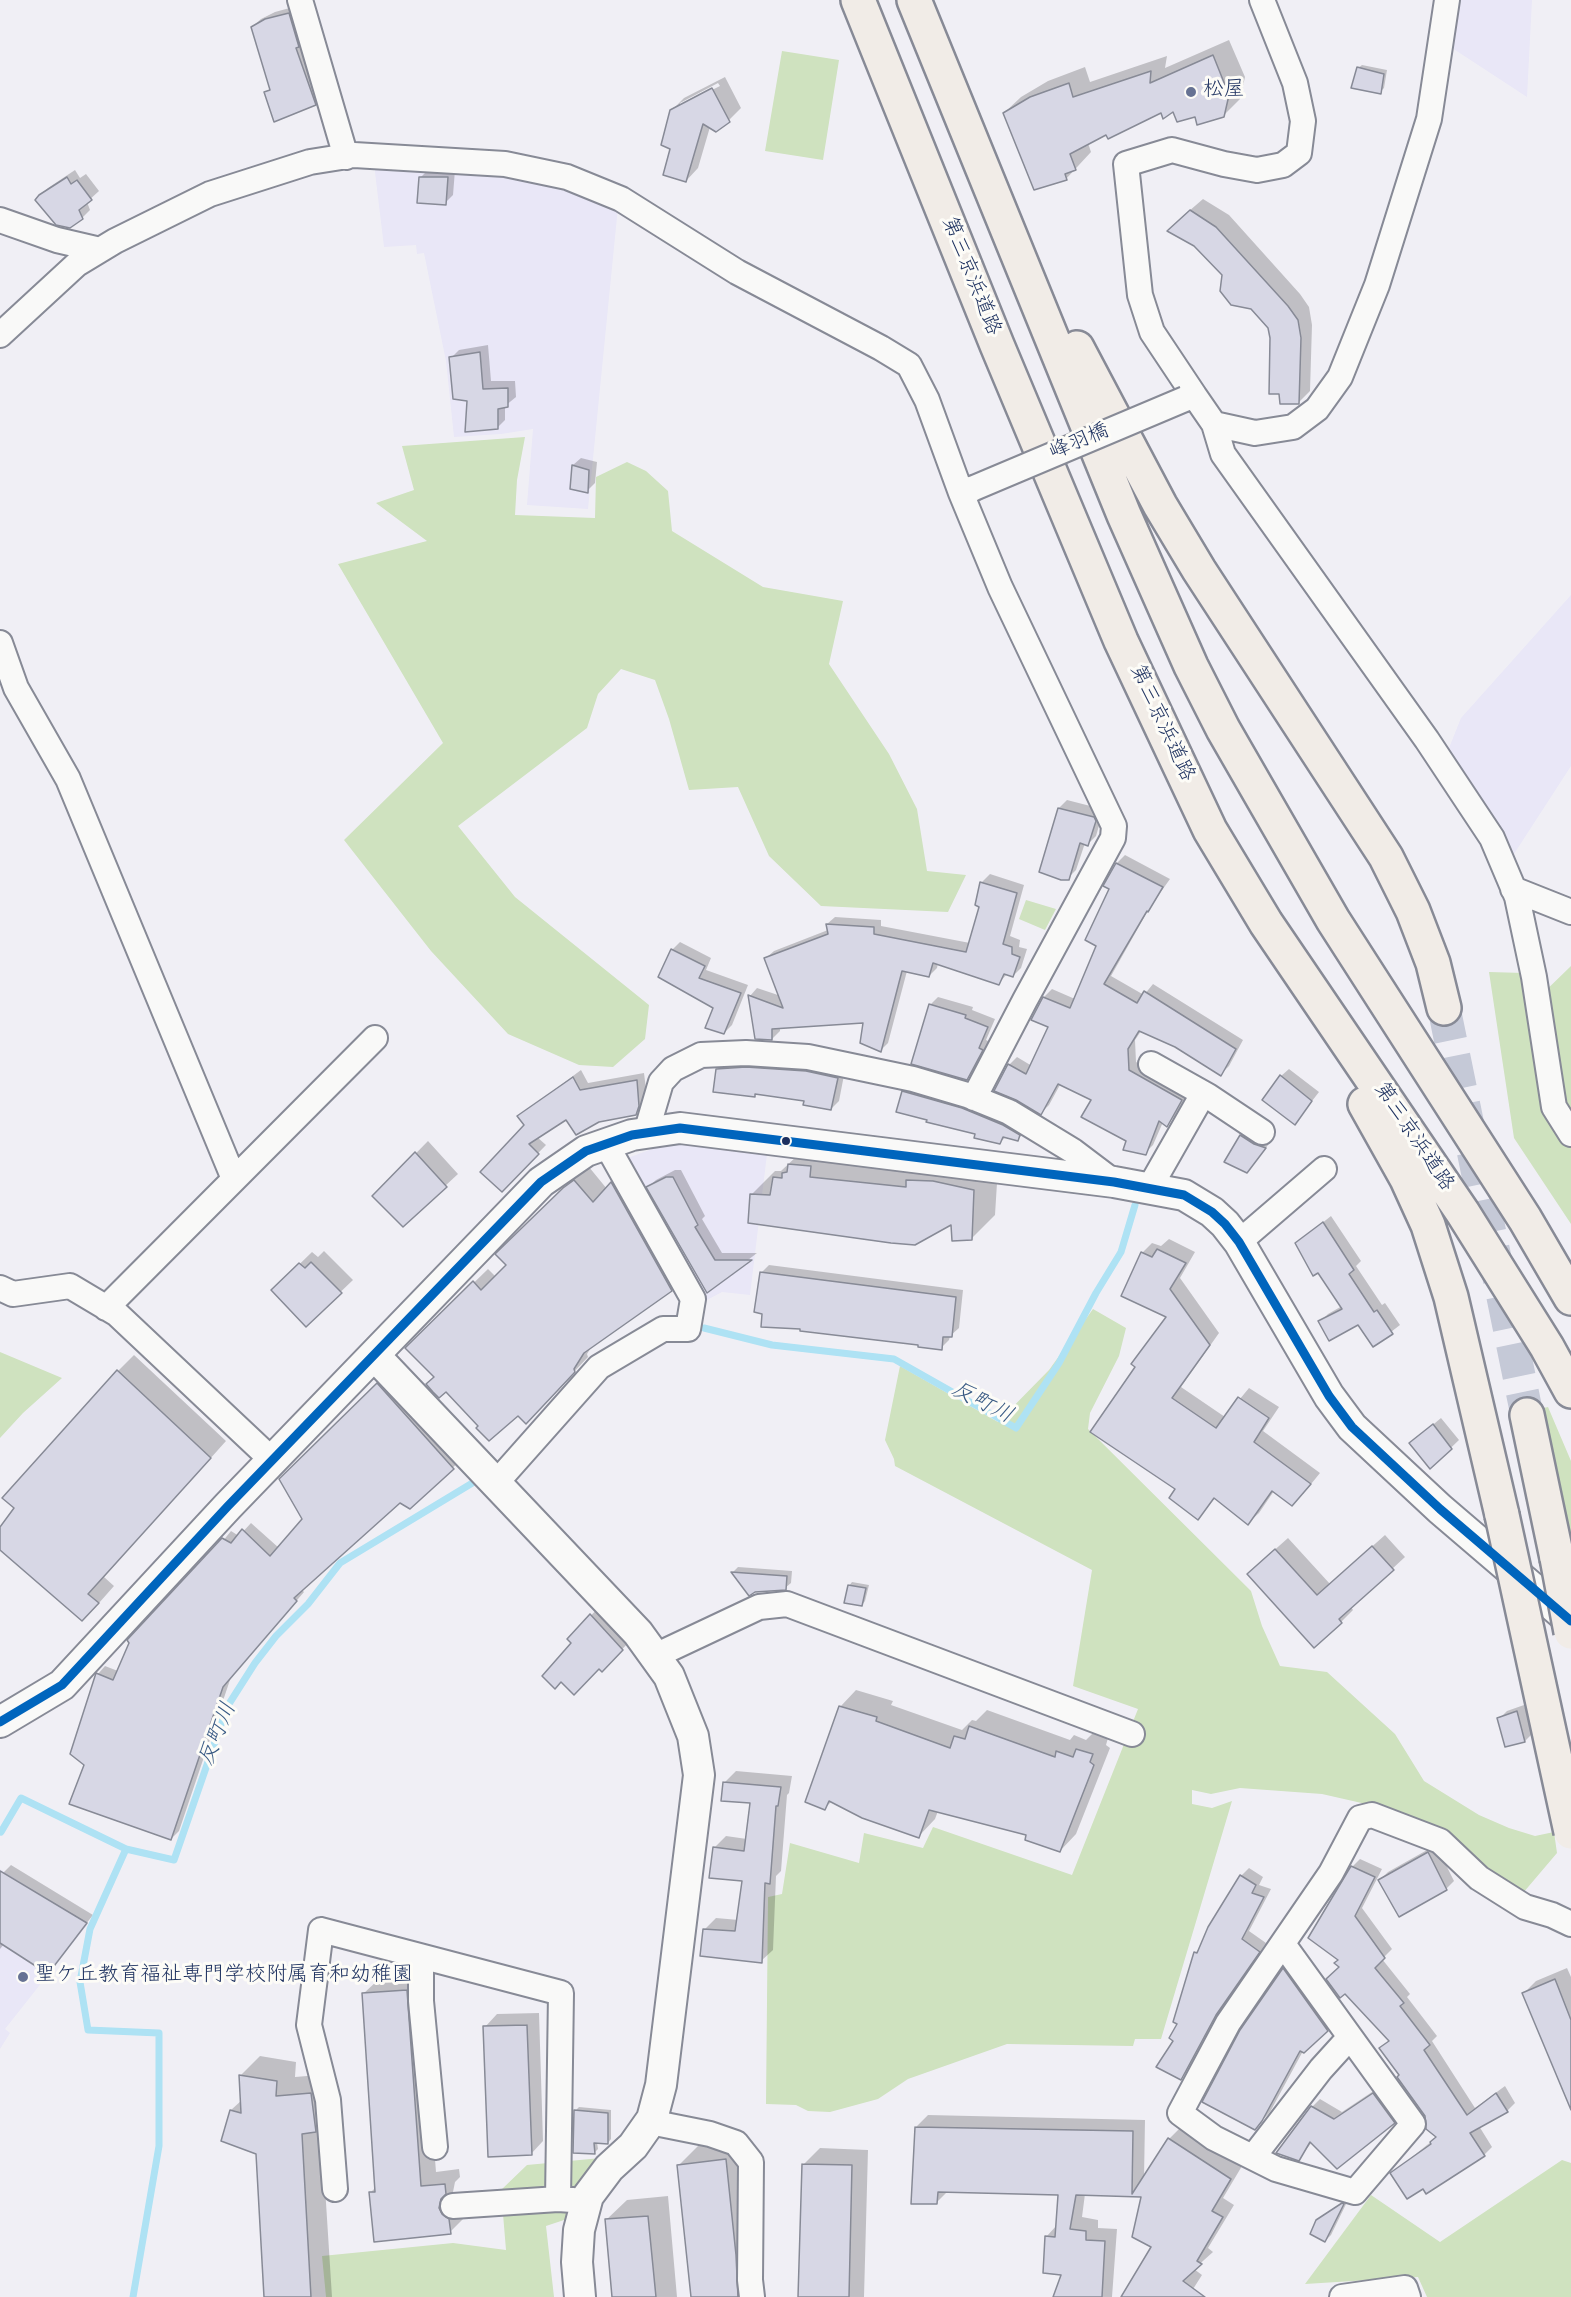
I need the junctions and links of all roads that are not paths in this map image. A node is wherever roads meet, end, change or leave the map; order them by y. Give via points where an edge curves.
1 (300, 0) edge
2 (858, 0) edge
3 (914, 0) edge
4 (1262, 0) edge
5 (1447, 0) edge
6 (346, 157) junction
7 (978, 157) junction
8 (0, 220) edge
9 (100, 250) junction
10 (0, 335) edge
11 (1190, 397) junction
12 (1214, 424) junction
13 (968, 490) junction
14 (0, 643) edge
15 (1157, 720) junction
16 (1514, 889) junction
17 (1571, 912) edge
18 (1444, 1008) tunnel mouth
19 (375, 1038) dead end
20 (1151, 1064) dead end
21 (1203, 1094) junction
22 (974, 1098) junction
23 (1262, 1132) dead end
24 (646, 1133) junction
25 (1571, 1134) edge
26 (606, 1144) junction
27 (1324, 1169) dead end
28 (234, 1179) junction
29 (1114, 1182) junction
30 (1150, 1187) junction
31 (1239, 1242) junction
32 (0, 1288) edge
33 (1571, 1298) edge
34 (106, 1308) junction
35 (374, 1355) junction
36 (1571, 1391) edge
37 (1527, 1415) tunnel mouth
38 (272, 1460) junction
39 (496, 1483) junction
40 (1571, 1622) edge
41 (1571, 1632) edge
42 (655, 1656) junction
43 (0, 1722) edge
44 (1132, 1734) dead end
45 (1571, 1832) edge
46 (1571, 1924) edge
47 (1283, 1944) junction
48 (421, 1957) junction
49 (1350, 2037) junction
50 (650, 2122) junction
51 (435, 2147) dead end
52 (1252, 2157) junction
53 (334, 2189) dead end
54 (572, 2200) junction
55 (453, 2206) dead end
56 (580, 2297) edge
57 (752, 2297) edge
58 (1342, 2297) edge
59 (1408, 2297) edge

1 - 6 street
2 - 15 highway, 第三京浜道路 via 1001,356
3 - 7 highway
4 - 11 street via 1295,83 1303,121 1299,153 1283,165 1257,170 1172,150 1126,164 1140,295 1152,332
5 - 12 street via 1430,119 1377,285 1340,377 1317,409 1293,427 1255,433
6 - 9 street via 310,162 210,194
6 - 13 street via 505,164 567,177 621,199 737,272 909,365
7 - 18 highway via 1160,505 1386,857 1433,963
7 - 33 highway via 1132,536 1223,729 1334,920 1519,1209
8 - 9 street
9 - 10 street via 77,264
11 - 12 street
11 - 13 street, 峰羽橋, bridge
12 - 16 street via 1223,454 1492,838
13 - 22 street via 1000,587 1114,826 1113,838
14 - 28 street via 16,688 68,779
15 - 36 highway, 第三京浜道路 via 1210,830 1266,923 1463,1213
15 - 45 highway, bridge via 1204,834 1257,929 1375,1119 1428,1226 1451,1297
16 - 17 street
16 - 25 street via 1534,977 1554,1107
19 - 28 street
20 - 21 street
21 - 23 street
21 - 30 street
22 - 24 street via 913,1079 808,1057 702,1055 674,1068 661,1082
22 - 29 street via 1018,1118 1073,1151
24 - 26 street
24 - 29 street via 680,1128
26 - 35 street via 586,1151 541,1182
26 - 39 street via 693,1299 688,1329 663,1329 598,1367
27 - 31 street
28 - 34 street
29 - 30 street
30 - 31 street via 1184,1196 1212,1212
31 - 40 street via 1329,1396 1352,1427
32 - 34 street via 14,1294 70,1286
34 - 38 street via 117,1314
35 - 38 street
35 - 39 street
37 - 41 highway, bridge
38 - 43 street via 62,1685
39 - 42 street via 638,1633
42 - 44 street via 759,1607 787,1604
42 - 50 street via 669,1676 693,1736 699,1774 661,2085
46 - 47 street via 1525,1907 1479,1878 1440,1841 1372,1815 1360,1818 1331,1874
47 - 49 street
47 - 52 street via 1228,2023 1180,2113 1214,2138
48 - 51 street via 421,2001
48 - 53 street via 321,1930 309,2025 328,2100
48 - 54 street via 561,1994
49 - 52 street
49 - 52 street via 1413,2124 1355,2192 1276,2169
50 - 54 street via 588,2196
50 - 57 street via 736,2143 751,2162
54 - 55 street
54 - 56 street via 579,2230
58 - 59 street via 1405,2288

